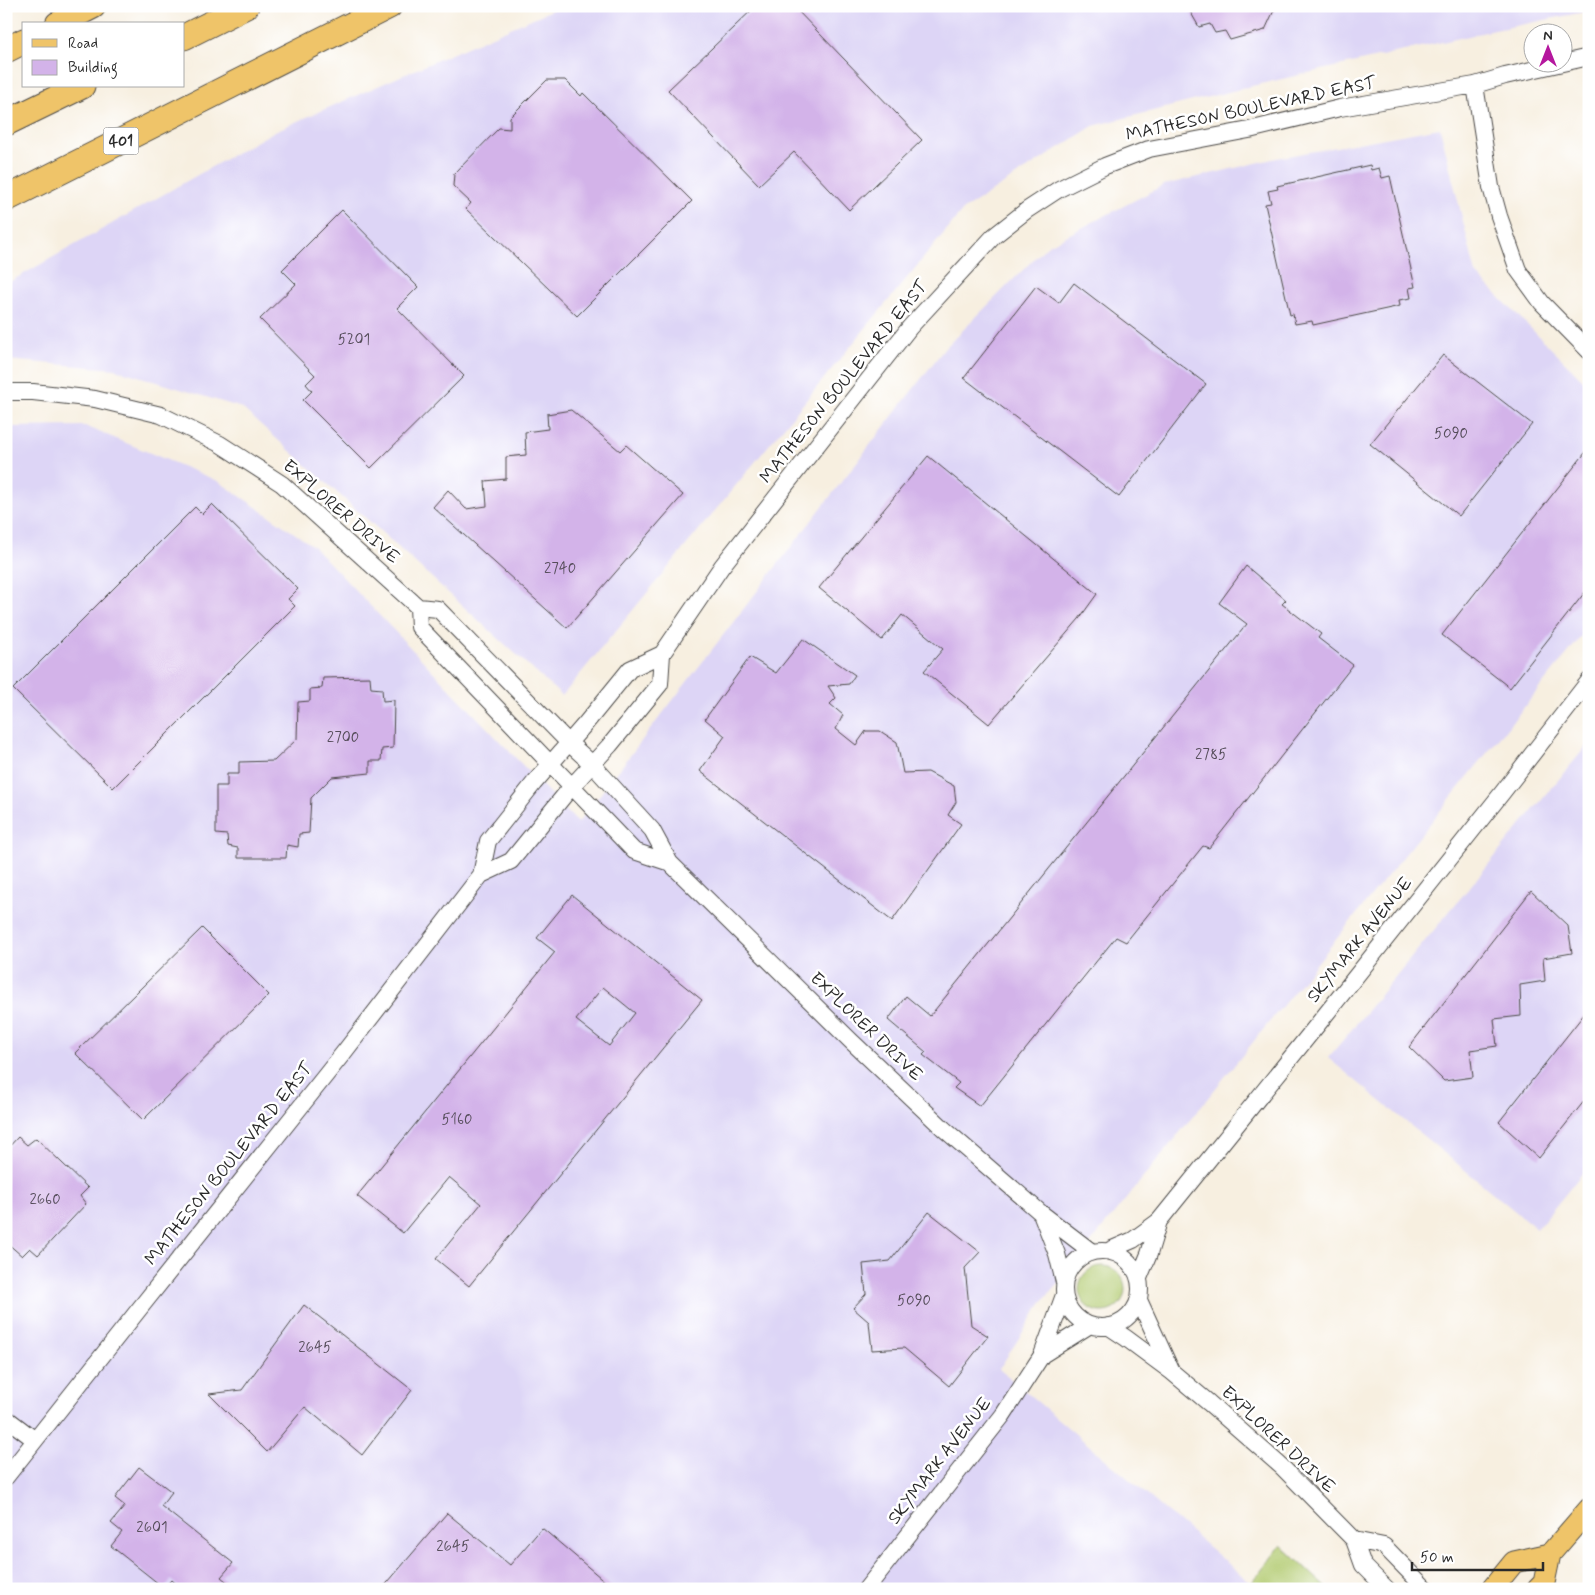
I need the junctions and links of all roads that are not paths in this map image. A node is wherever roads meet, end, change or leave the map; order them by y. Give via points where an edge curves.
1 (93, 6) edge
2 (246, 6) edge
3 (389, 6) edge
4 (62, 22) edge
5 (185, 36) edge
6 (22, 42) edge
7 (6, 50) edge
8 (1589, 57) edge
9 (1475, 85) junction
10 (78, 88) edge
11 (6, 123) edge
12 (6, 200) edge
13 (1589, 351) edge
14 (6, 392) edge
15 (418, 607) junction
16 (662, 654) junction
17 (1589, 681) edge
18 (569, 743) junction
19 (551, 764) junction
20 (592, 764) junction
21 (572, 786) junction
22 (670, 863) junction
23 (481, 875) junction
24 (1041, 1212) junction
25 (1159, 1221) junction
26 (1110, 1250) junction
27 (1092, 1252) junction
28 (1139, 1278) junction
29 (1064, 1289) junction
30 (1139, 1300) junction
31 (1090, 1325) junction
32 (1108, 1326) junction
33 (1042, 1355) junction
34 (1172, 1372) junction
35 (6, 1418) edge
36 (35, 1440) junction
37 (6, 1477) edge
38 (1589, 1509) edge
39 (1354, 1540) junction
40 (1550, 1554) junction
41 (866, 1589) edge
42 (1387, 1589) edge
43 (1426, 1589) edge
44 (1492, 1589) edge
45 (1538, 1589) edge

1 - 4 highway
2 - 5 highway
3 - 12 highway, 401
6 - 7 highway
8 - 9 street, MATHESON BOULEVARD EAST
9 - 13 street via 1491,187 1518,270 1542,303
9 - 16 street, MATHESON BOULEVARD EAST via 1340,108 1149,149 1105,166 1059,189 1027,210 994,236 910,327 722,566
10 - 11 highway
14 - 15 street, EXPLORER DRIVE via 95,399 161,415 220,444 282,484
15 - 18 street, EXPLORER DRIVE via 438,609
15 - 19 street, EXPLORER DRIVE via 420,627
16 - 18 street, MATHESON BOULEVARD EAST via 630,669
16 - 20 street, MATHESON BOULEVARD EAST via 660,684
17 - 25 street, SKYMARK AVENUE
18 - 19 street, MATHESON BOULEVARD EAST
18 - 20 street, EXPLORER DRIVE
19 - 21 street, EXPLORER DRIVE
19 - 23 street, MATHESON BOULEVARD EAST via 488,841
20 - 21 street, MATHESON BOULEVARD EAST
20 - 22 street, EXPLORER DRIVE via 652,830
21 - 22 street, EXPLORER DRIVE via 634,852
21 - 23 street, MATHESON BOULEVARD EAST via 511,860
22 - 24 street, EXPLORER DRIVE via 944,1129
23 - 36 street, MATHESON BOULEVARD EAST
24 - 27 street, EXPLORER DRIVE
24 - 29 street, EXPLORER DRIVE via 1057,1254
25 - 26 street, SKYMARK AVENUE via 1133,1240
25 - 28 street, SKYMARK AVENUE
26 - 27 street
26 - 28 street via 1129,1261
27 - 29 street via 1068,1270
28 - 30 street
29 - 31 street via 1073,1313
29 - 33 street, SKYMARK AVENUE
30 - 32 street via 1129,1316
30 - 34 street, EXPLORER DRIVE
31 - 32 street
31 - 33 street, SKYMARK AVENUE
32 - 34 street, EXPLORER DRIVE
33 - 41 street, SKYMARK AVENUE via 1003,1415
34 - 39 street, EXPLORER DRIVE via 1282,1467
35 - 36 street
36 - 37 street, MATHESON BOULEVARD EAST
38 - 40 main road
39 - 42 street, EXPLORER DRIVE via 1363,1566
39 - 43 street via 1384,1546
40 - 44 main road via 1514,1562
40 - 45 main road via 1544,1583

